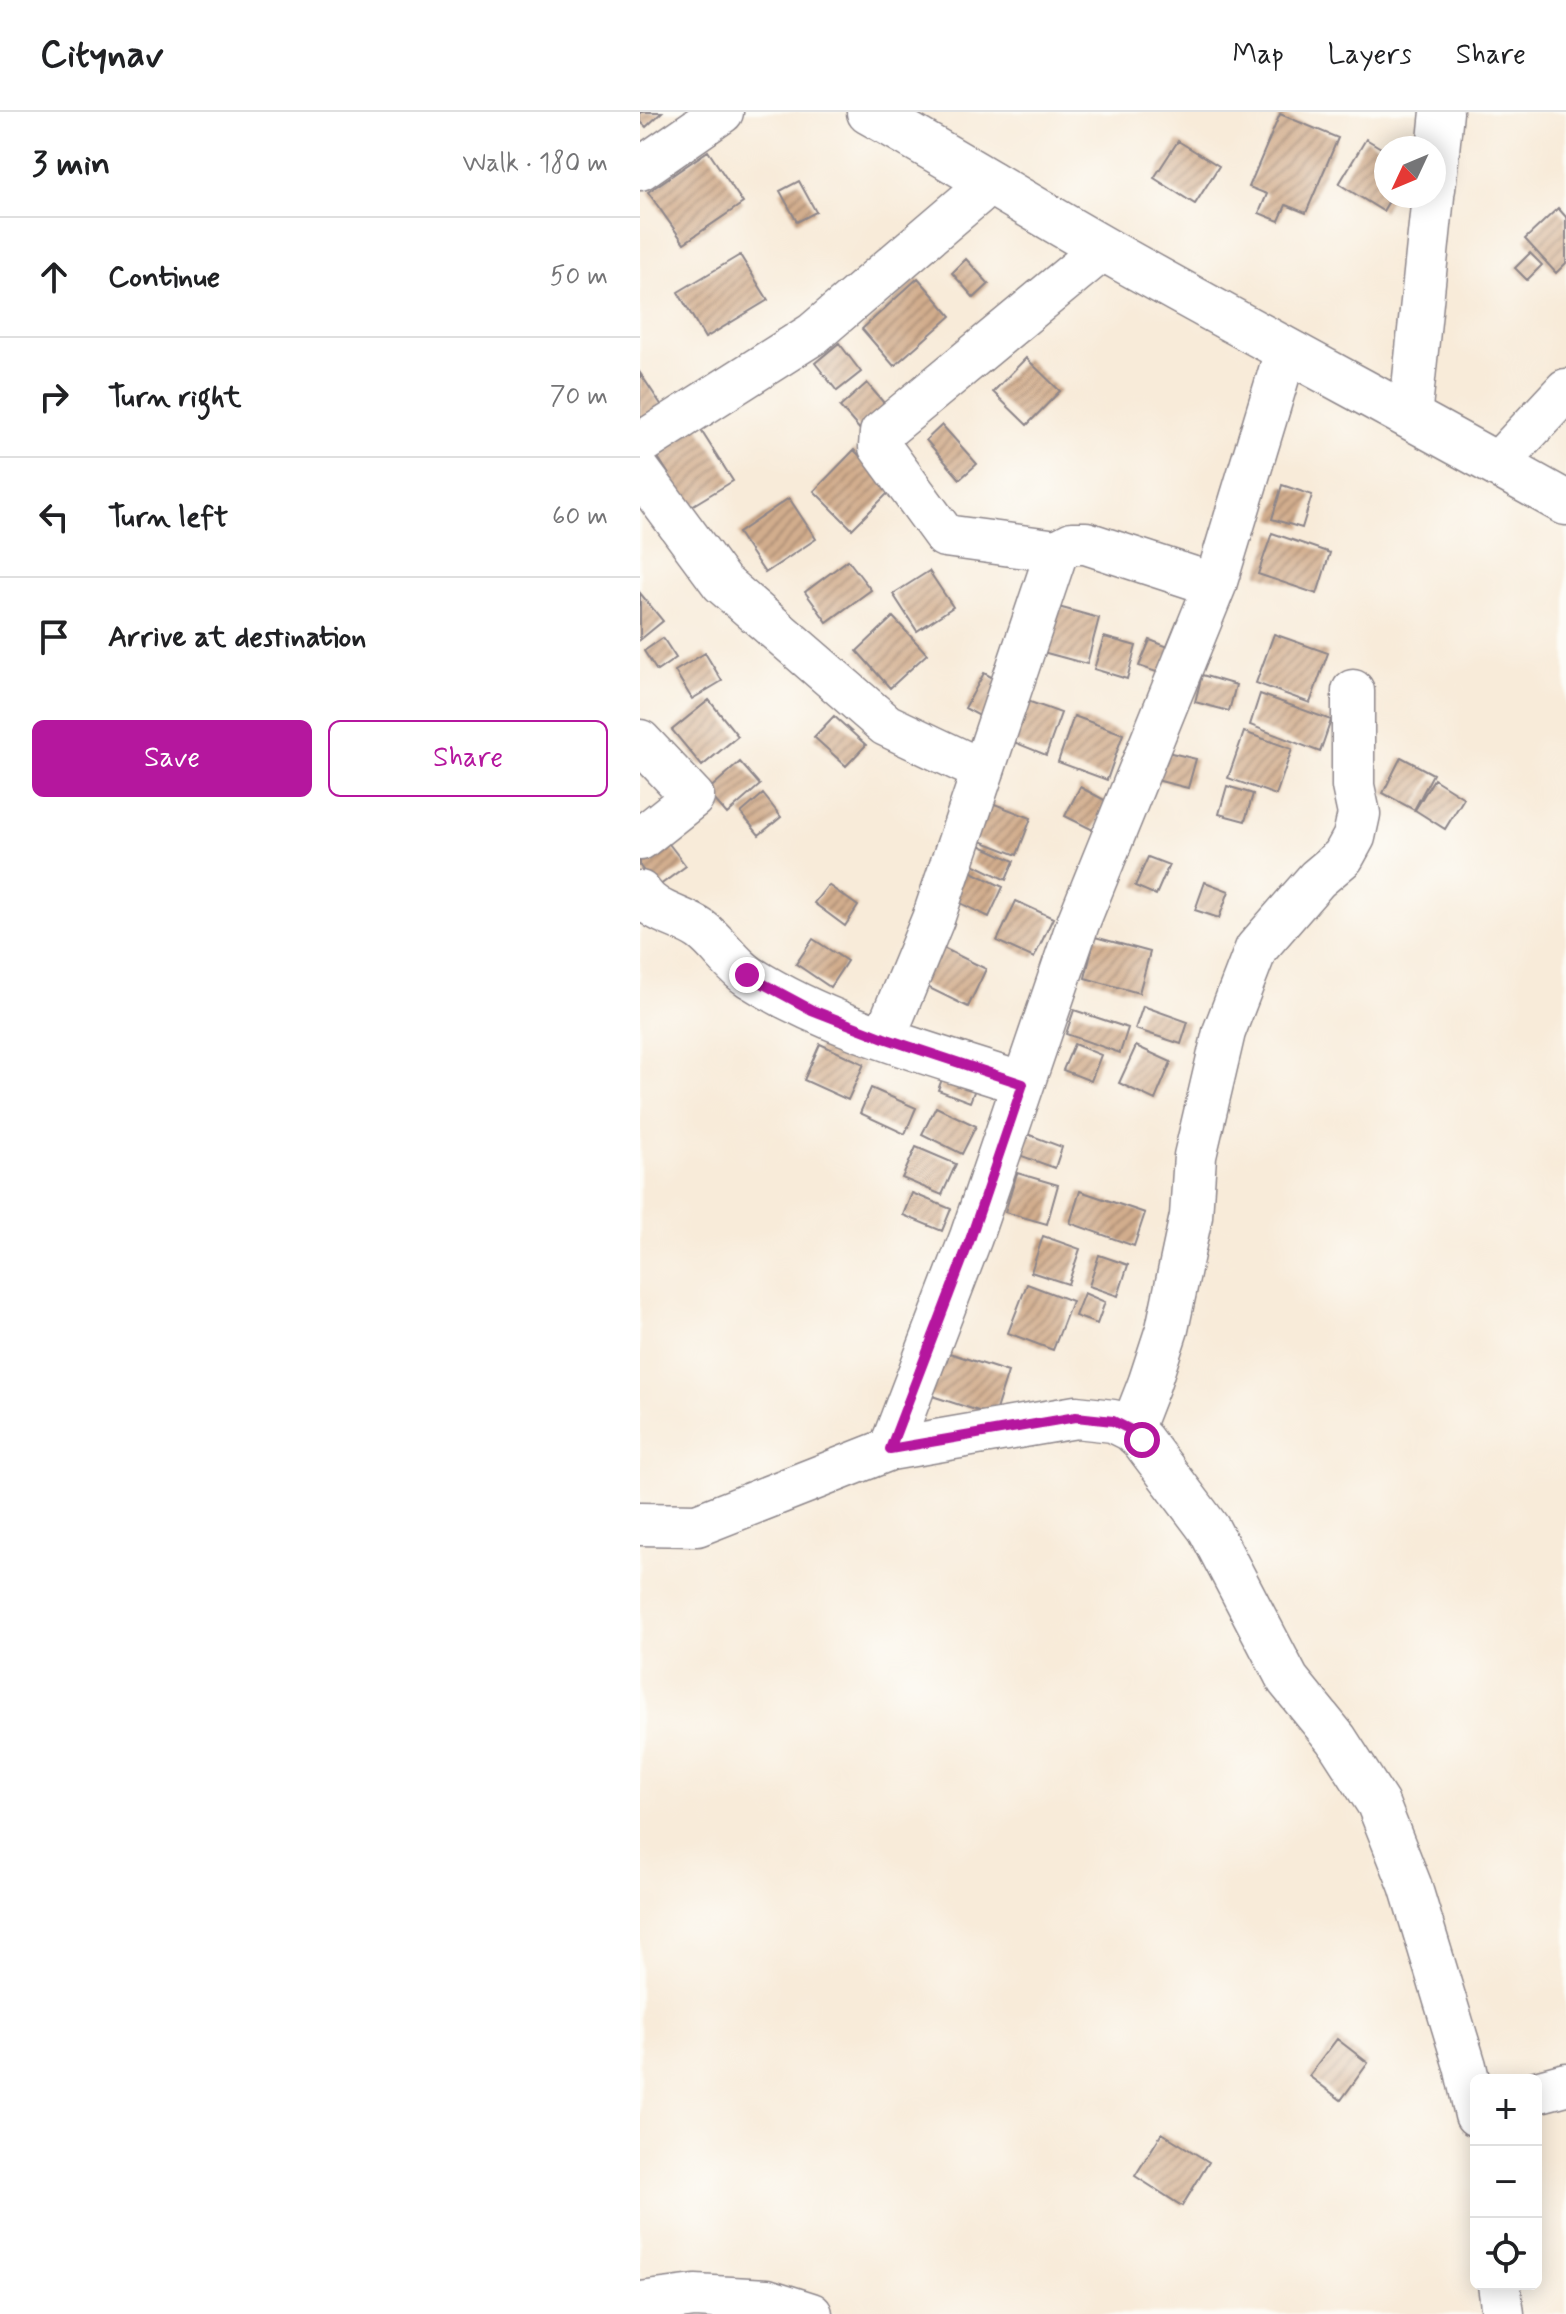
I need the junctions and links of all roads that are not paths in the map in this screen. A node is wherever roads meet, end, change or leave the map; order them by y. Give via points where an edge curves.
1 (722, 112) edge
2 (869, 112) edge
3 (1442, 112) edge
4 (1440, 136) edge
5 (640, 169) edge
6 (991, 182) junction
7 (1432, 208) edge
8 (1103, 249) junction
9 (1286, 351) junction
10 (1566, 390) edge
11 (1410, 417) junction
12 (640, 444) edge
13 (1497, 464) junction
14 (640, 472) edge
15 (1566, 503) edge
16 (1057, 551) junction
17 (1215, 585) junction
18 (1353, 691) dead end
19 (640, 741) edge
20 (983, 771) junction
21 (640, 839) edge
22 (640, 892) edge
23 (884, 1038) junction
24 (1023, 1084) junction
25 (1131, 1430) junction
26 (890, 1449) junction
27 (640, 1524) edge
28 (1566, 2084) edge
29 (1470, 2088) edge
30 (1542, 2090) edge
31 (1500, 2290) edge
32 (640, 2303) edge
33 (811, 2314) edge
34 (1503, 2314) edge

1 - 5 street
2 - 6 street
3 - 4 street
6 - 8 street
6 - 12 street via 813,334
7 - 11 street
8 - 9 street
8 - 16 street via 881,433 880,447 945,536
9 - 11 street
9 - 17 street
10 - 13 street
11 - 13 street
13 - 15 street
14 - 20 street via 722,583 886,725
16 - 17 street via 1086,543
16 - 20 street
17 - 24 street via 1078,923
18 - 25 street via 1353,786 1359,814 1354,837 1343,857 1256,949 1224,1032 1195,1156 1191,1216 1167,1329
19 - 21 street via 693,797
20 - 23 street via 933,919
22 - 23 street via 648,904 701,930 747,975 812,1010
23 - 24 street
24 - 26 street
25 - 26 street via 1113,1421 1076,1417
25 - 29 street via 1209,1529 1288,1680 1336,1739 1378,1804 1410,1885
26 - 27 street via 697,1525
28 - 30 street
31 - 34 street
32 - 33 street via 695,2296 767,2300

